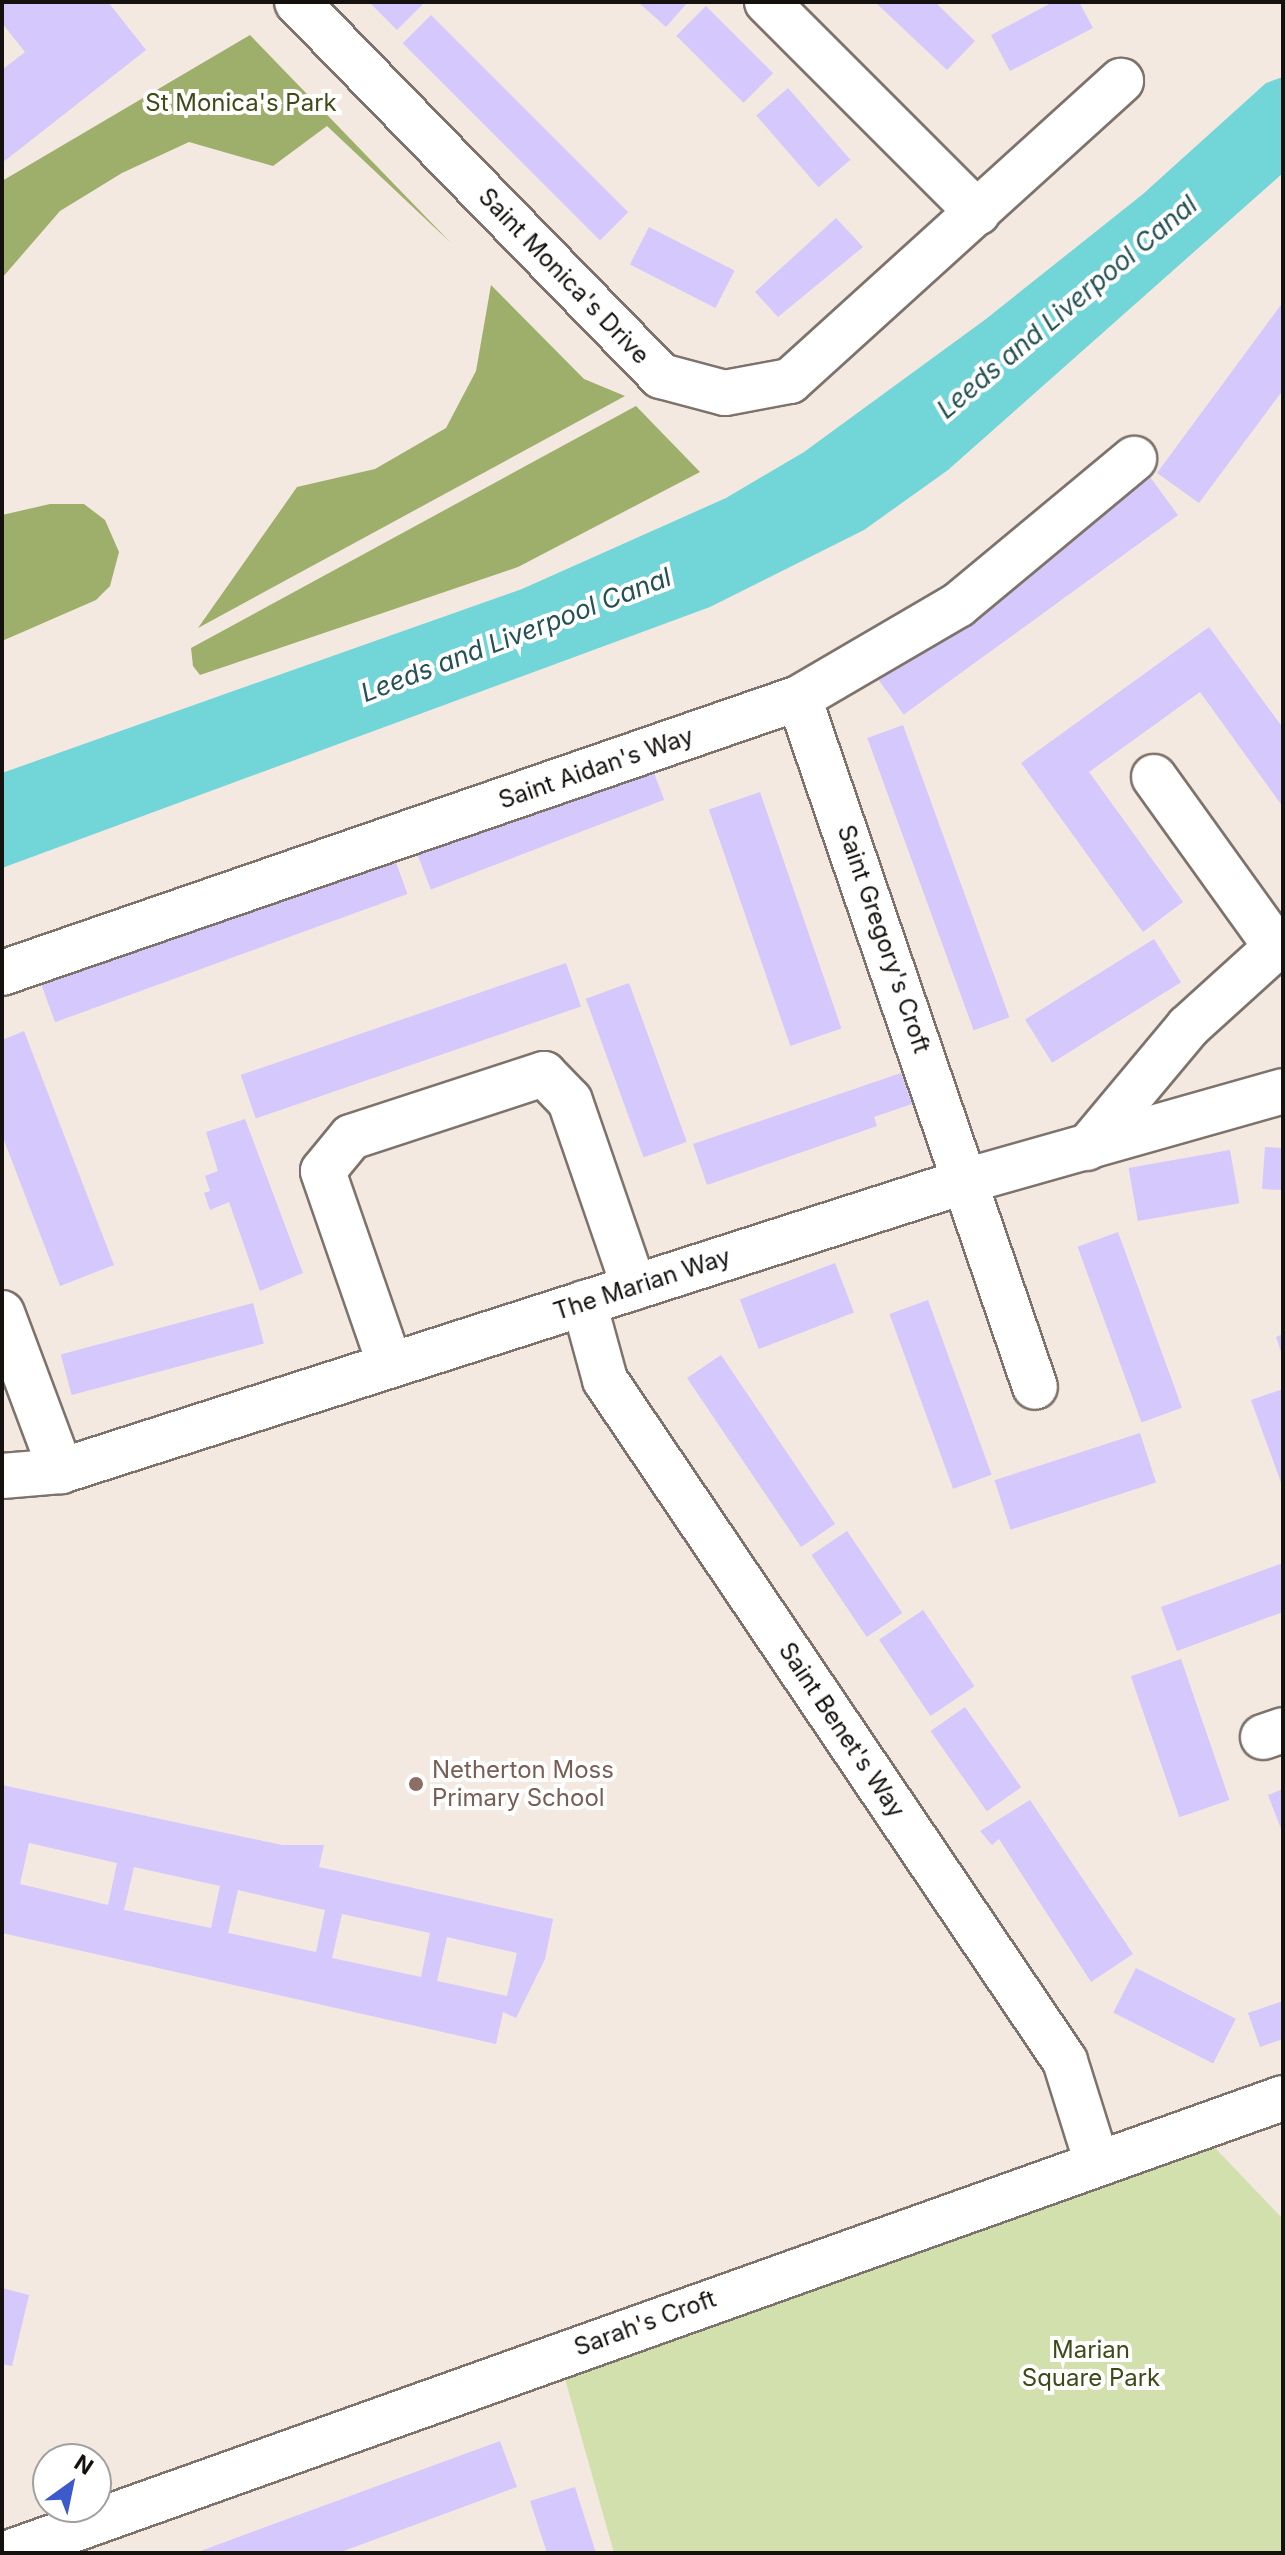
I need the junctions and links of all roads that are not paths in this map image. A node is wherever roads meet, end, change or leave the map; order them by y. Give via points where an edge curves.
1 (297, 2) edge
2 (767, 2) edge
3 (1121, 81) dead end
4 (978, 213) junction
5 (1134, 459) dead end
6 (799, 698) junction
7 (1154, 777) dead end
8 (1280, 944) edge
9 (2, 973) edge
10 (1283, 1091) edge
11 (1087, 1148) junction
12 (969, 1180) junction
13 (634, 1287) junction
14 (584, 1303) junction
15 (2, 1313) edge
16 (390, 1365) junction
17 (1035, 1387) dead end
18 (61, 1471) junction
19 (2, 1476) edge
20 (1283, 2098) edge
21 (1096, 2160) junction
22 (8, 2553) edge

1 - 4 street, Saint Monica's Drive via 661,376 725,393 790,381
2 - 4 street
3 - 4 street, Saint Monica's Drive
5 - 6 street, Saint Aidan's Way via 958,605
6 - 9 street, Saint Aidan's Way
6 - 12 street, Saint Gregory's Croft
7 - 8 street
8 - 11 street via 1188,1027
10 - 11 street, The Marian Way
11 - 12 street, The Marian Way
12 - 13 street, The Marian Way
12 - 17 street, Saint Gregory's Croft
13 - 14 street, The Marian Way
13 - 16 street via 570,1101 544,1074 351,1137 323,1171
14 - 16 street, The Marian Way
14 - 21 street, Saint Benet's Way via 605,1380 1065,2061
15 - 18 street
16 - 18 street, The Marian Way
18 - 19 street, The Marian Way
20 - 21 street, Sarah's Croft
21 - 22 street, Sarah's Croft

